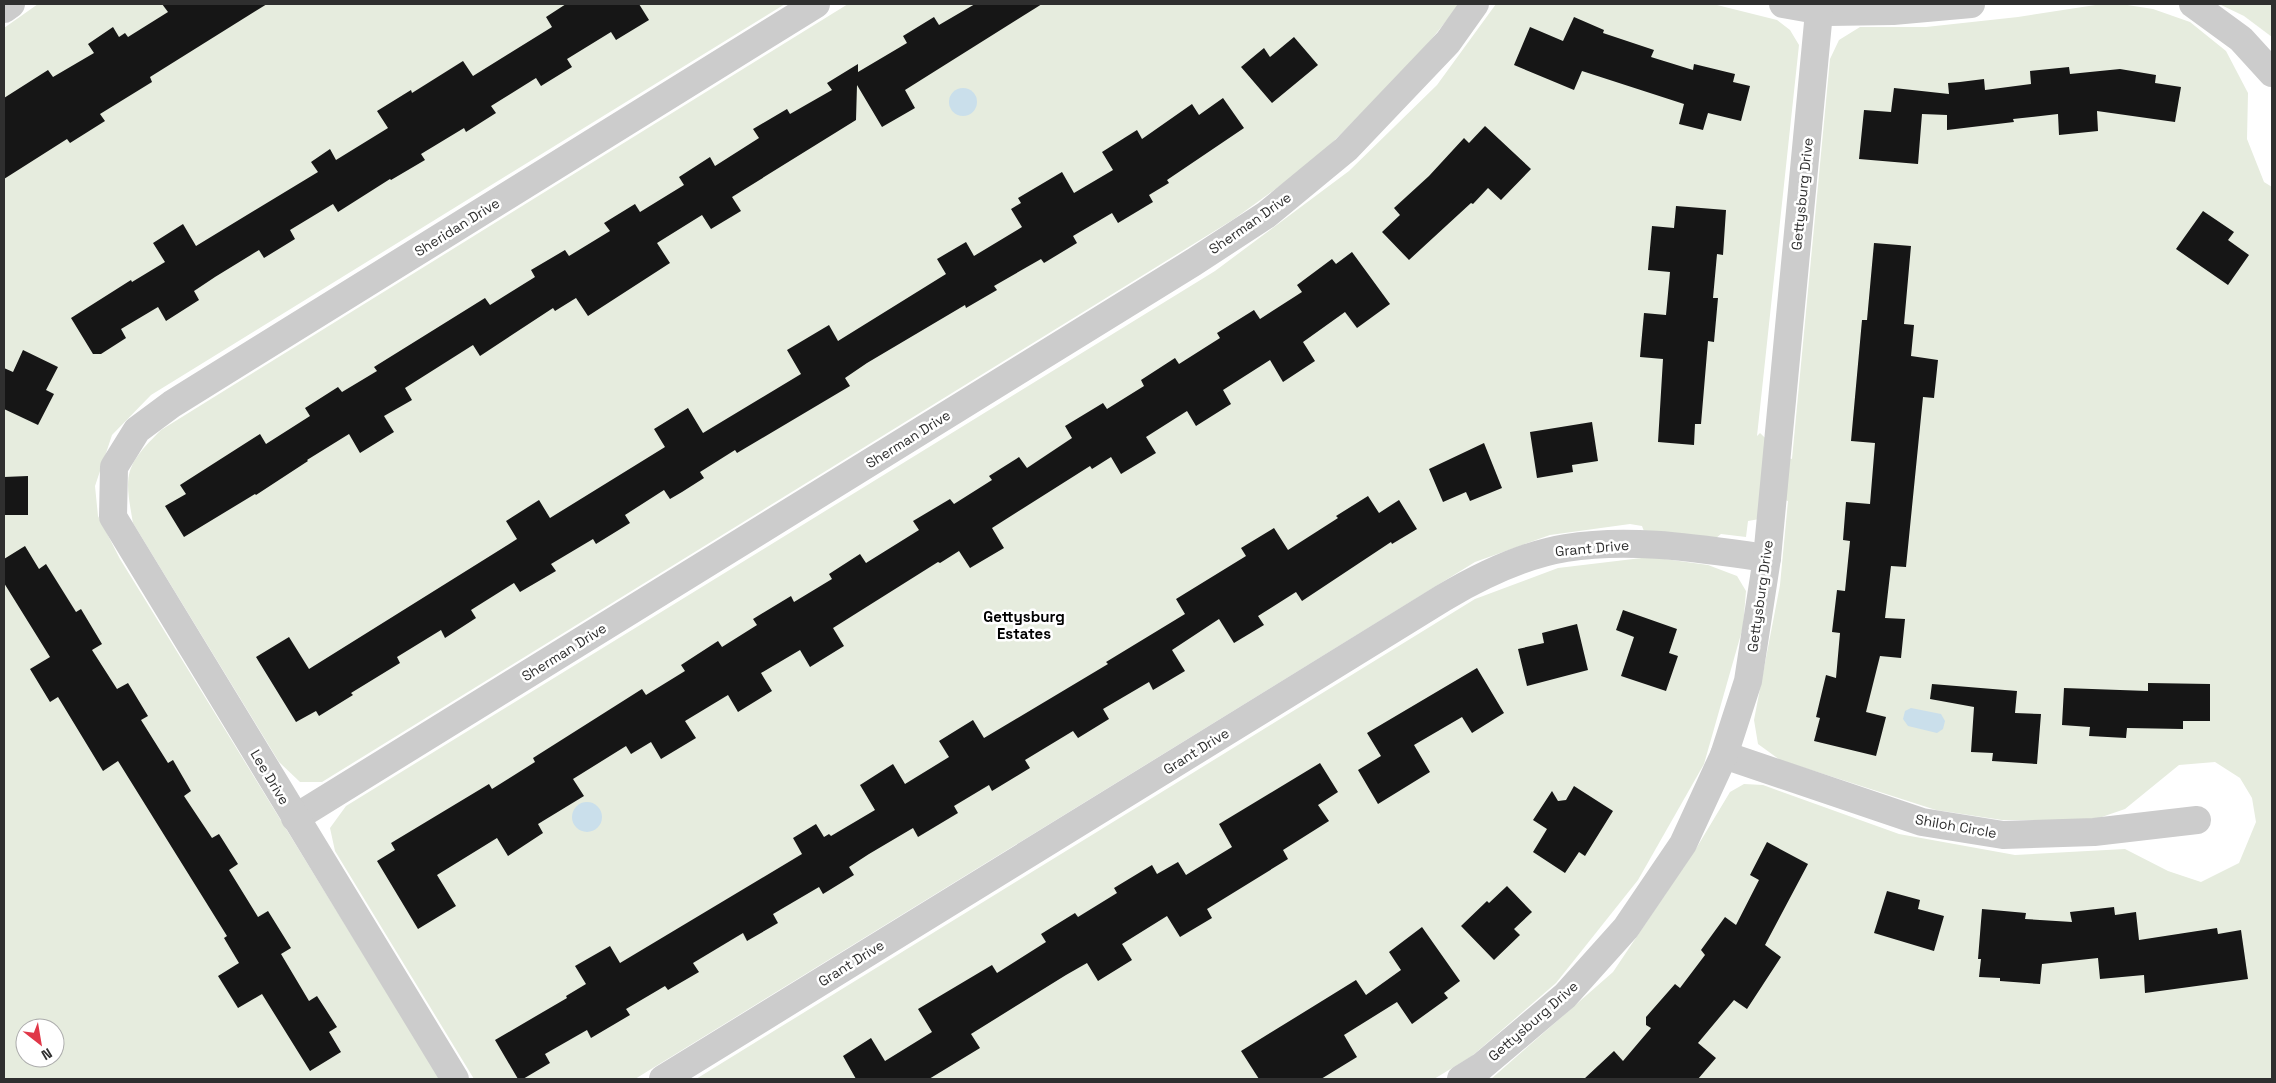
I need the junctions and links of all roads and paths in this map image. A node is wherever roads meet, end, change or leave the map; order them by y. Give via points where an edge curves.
1 (11, 4) edge
2 (816, 4) edge
3 (1475, 4) edge
4 (1783, 4) edge
5 (1971, 4) edge
6 (2193, 4) edge
7 (4, 9) edge
8 (1819, 12) junction
9 (2272, 74) edge
10 (114, 467) joint
11 (1767, 558) junction
12 (1724, 755) junction
13 (295, 818) junction
14 (2198, 820) dead end
15 (455, 1079) edge
16 (663, 1079) edge
17 (1461, 1079) edge

1 - 7 street
2 - 10 street, Sheridan Drive via 172,404 136,430
3 - 13 street, Sherman Drive via 1448,42 1346,149 1266,215
4 - 8 street
5 - 8 street via 1893,11
6 - 9 street via 2241,39
8 - 11 street, Gettysburg Drive
10 - 13 street, Lee Drive via 113,517
11 - 12 street, Gettysburg Drive via 1748,681
11 - 16 street, Grant Drive via 1683,546 1624,544 1566,548 1515,562 1443,598
12 - 14 street, Shiloh Circle via 1922,822 2003,835 2094,832
12 - 17 street, Gettysburg Drive via 1682,844 1626,928 1565,996 1482,1066
13 - 15 street, Lee Drive

